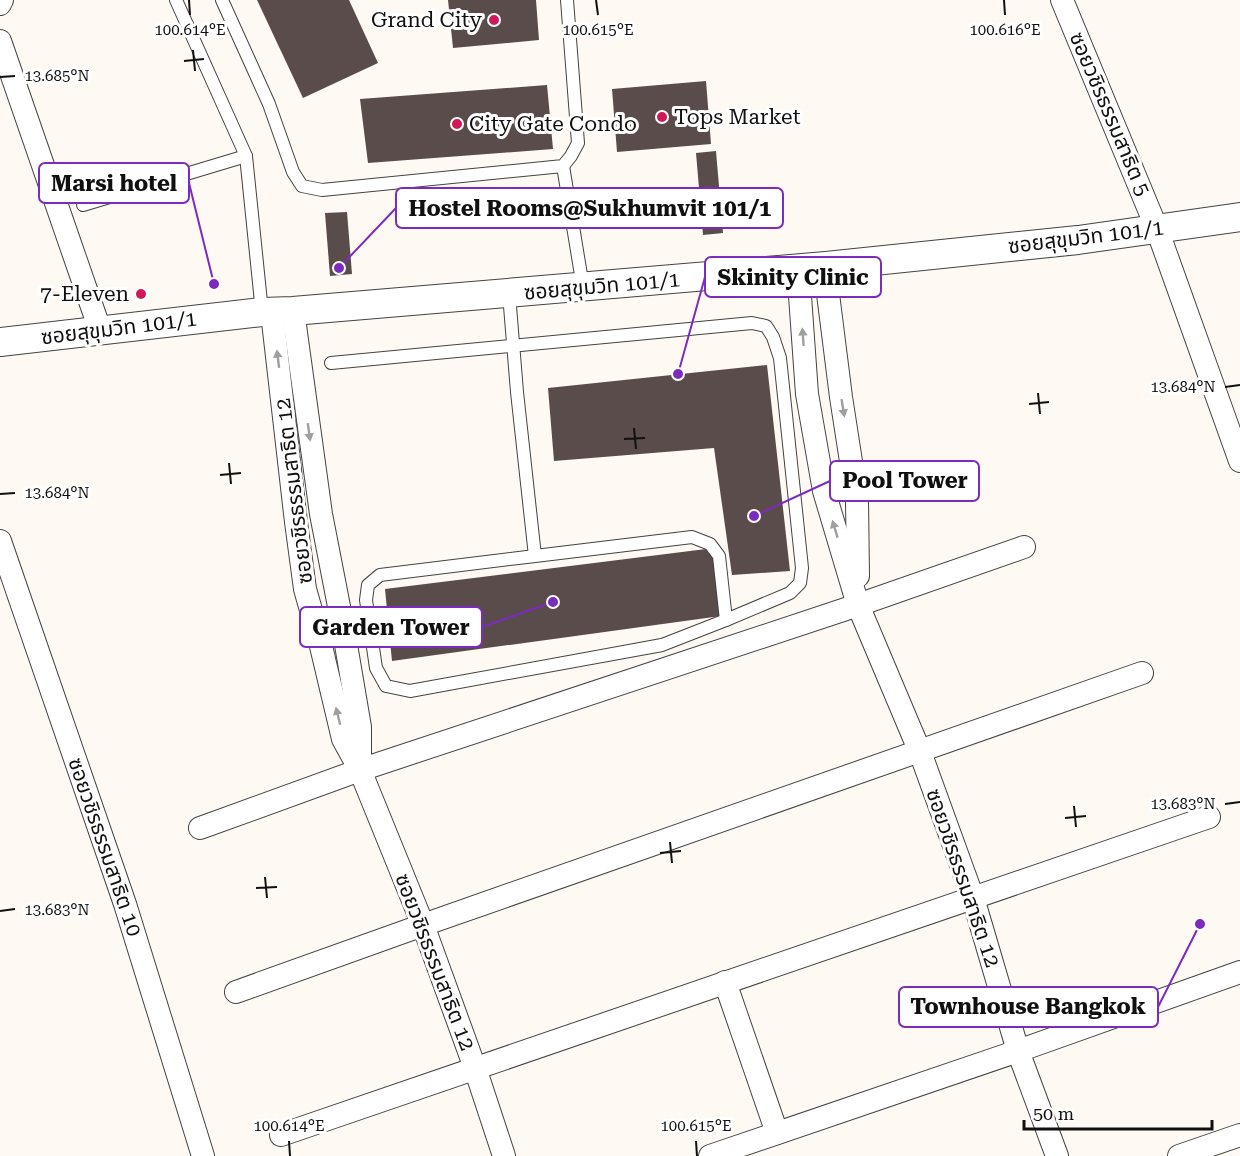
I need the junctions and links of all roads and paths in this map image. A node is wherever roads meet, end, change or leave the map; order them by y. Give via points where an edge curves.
1 (3, 0) edge
2 (176, 0) edge
3 (222, 0) edge
4 (567, 0) edge
5 (1062, 0) edge
6 (0, 4) edge
7 (0, 41) edge
8 (246, 156) junction
9 (563, 166) junction
10 (83, 205) dead end
11 (1240, 217) edge
12 (1157, 229) junction
13 (826, 266) junction
14 (798, 268) junction
15 (583, 287) junction
16 (509, 294) junction
17 (275, 312) junction
18 (100, 330) junction
19 (0, 342) edge
20 (513, 346) junction
21 (331, 363) dead end
22 (1240, 461) edge
23 (0, 541) edge
24 (1024, 547) dead end
25 (535, 556) junction
26 (858, 605) junction
27 (726, 620) junction
28 (1142, 673) dead end
29 (920, 752) junction
30 (360, 770) junction
31 (1209, 817) dead end
32 (200, 828) dead end
33 (973, 898) junction
34 (423, 925) junction
35 (1240, 972) edge
36 (725, 982) junction
37 (236, 992) dead end
38 (1018, 1050) junction
39 (475, 1068) junction
40 (777, 1133) junction
41 (281, 1135) dead end
42 (1240, 1136) edge
43 (203, 1156) edge
44 (504, 1156) edge
45 (710, 1156) edge
46 (1057, 1156) edge
47 (1179, 1156) edge

1 - 6 street
2 - 8 lane
3 - 9 lane via 302,186 322,190
4 - 9 lane via 578,143
5 - 12 street, ซอยวชิรธรรมสาธิต 5
7 - 18 street
8 - 10 lane
8 - 17 lane
9 - 15 lane
11 - 12 street, ซอยสุขุมวิท 101/1
12 - 13 street, ซอยสุขุมวิท 101/1
12 - 22 street, ซอยวชิรธรรมสาธิต 5
13 - 14 street, ซอยสุขุมวิท 101/1
13 -> 26 street, ซอยวชิรธรรมสาธิต 12 via 857,500
14 - 15 street, ซอยสุขุมวิท 101/1
26 -> 14 street, ซอยวชิรธรรมสาธิต 12 via 820,469 807,394
15 - 16 street, ซอยสุขุมวิท 101/1
16 - 17 street, ซอยสุขุมวิท 101/1
16 - 20 lane
17 - 18 street, ซอยสุขุมวิท 101/1
17 -> 30 street, ซอยวชิรธรรมสาธิต 12 via 343,627 360,727
30 -> 17 street, ซอยวชิรธรรมสาธิต 12 via 344,739 305,589
18 - 19 street, ซอยสุขุมวิท 101/1
20 - 21 lane
20 - 25 lane
20 - 27 lane via 752,323 766,326 780,358 801,583 790,593
23 - 43 street, ซอยวชิรธรรมสาธิต 10 via 125,904
24 - 26 street
25 - 27 lane via 692,537 710,544 719,556
25 - 27 lane via 380,575 368,585 366,600 375,668 387,686 410,691 663,645
26 - 29 street, ซอยวชิรธรรมสาธิต 12
26 - 30 street
28 - 29 street
29 - 33 street, ซอยวชิรธรรมสาธิต 12
29 - 34 street
30 - 32 street
30 - 34 street, ซอยวชิรธรรมสาธิต 12
31 - 33 street
33 - 36 street
33 - 38 street, ซอยวชิรธรรมสาธิต 12
34 - 37 street
34 - 39 street, ซอยวชิรธรรมสาธิต 12
35 - 38 street
36 - 39 street
36 - 40 street
38 - 40 street
38 - 46 street, ซอยวชิรธรรมสาธิต 12
39 - 41 street
39 - 44 street, ซอยวชิรธรรมสาธิต 12
40 - 45 street
42 - 47 street

